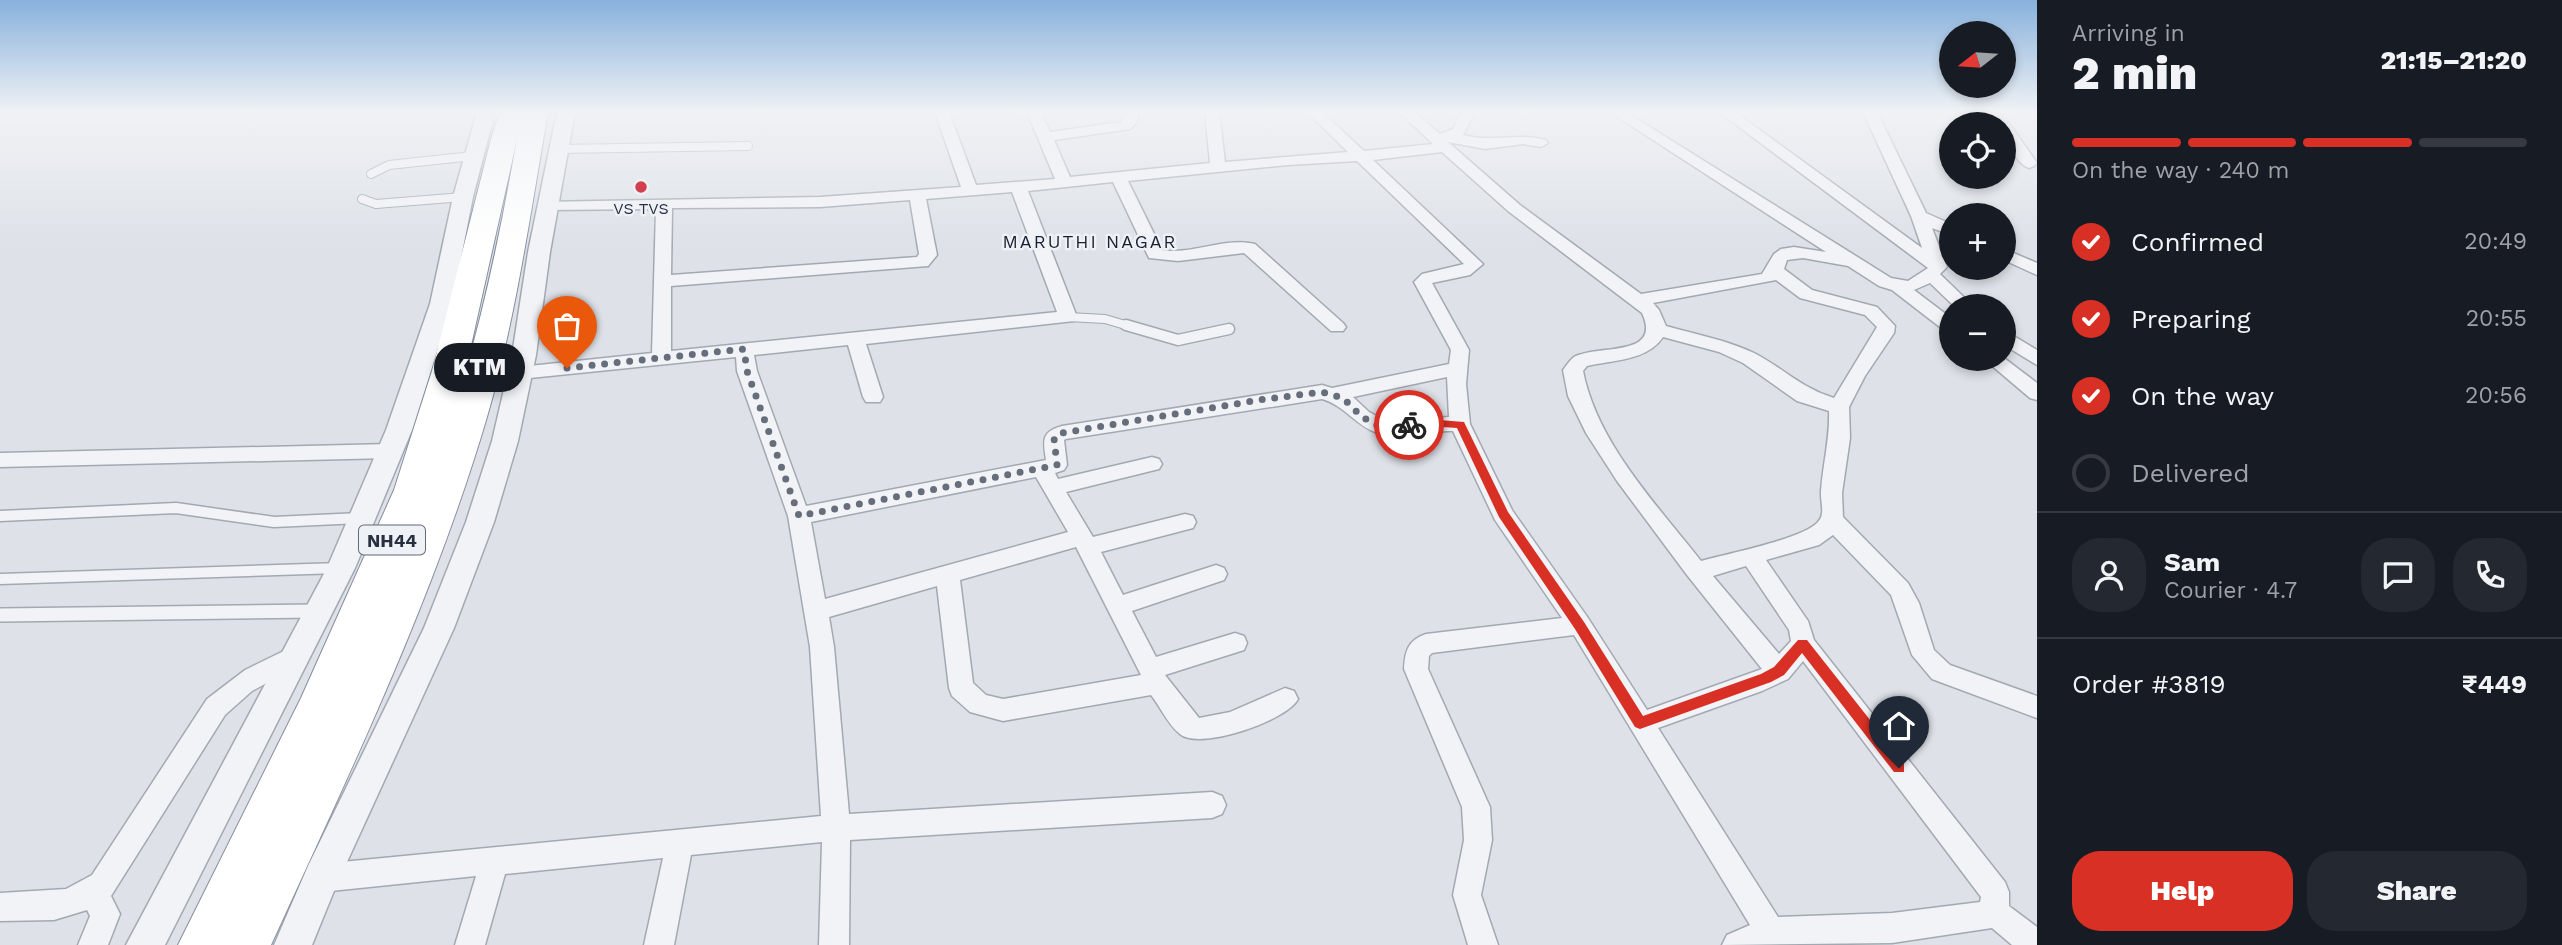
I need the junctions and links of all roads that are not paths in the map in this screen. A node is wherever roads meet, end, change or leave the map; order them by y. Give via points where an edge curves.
1 (473, 156) joint
2 (500, 156) edge
3 (527, 156) edge
4 (557, 156) edge
5 (958, 156) edge
6 (1053, 156) edge
7 (1217, 156) edge
8 (1371, 156) edge
9 (1460, 156) edge
10 (1688, 156) edge
11 (1783, 156) edge
12 (1891, 156) edge
13 (2024, 156) edge
14 (1362, 158) junction
15 (2029, 163) dead end
16 (1218, 167) junction
17 (371, 174) dead end
18 (1118, 177) junction
19 (1064, 182) junction
20 (1018, 187) junction
21 (970, 191) junction
22 (917, 195) junction
23 (463, 197) junction
24 (362, 199) dead end
25 (664, 204) junction
26 (547, 205) junction
27 (1919, 215) junction
28 (1939, 224) edge
29 (2016, 260) edge
30 (1861, 266) junction
31 (2037, 270) edge
32 (1776, 271) junction
33 (1934, 271) junction
34 (663, 281) junction
35 (1899, 287) junction
36 (1954, 294) edge
37 (1640, 300) junction
38 (1068, 317) junction
39 (1939, 318) edge
40 (1337, 327) dead end
41 (1229, 329) dead end
42 (1658, 330) junction
43 (855, 338) junction
44 (2016, 344) edge
45 (744, 349) junction
46 (661, 358) junction
47 (2037, 359) edge
48 (1457, 369) junction
49 (2009, 371) edge
50 (520, 373) junction
51 (2037, 393) edge
52 (1334, 394) junction
53 (873, 397) dead end
54 (1839, 407) junction
55 (1460, 424) junction
56 (390, 450) junction
57 (0, 460) edge
58 (1152, 464) dead end
59 (1047, 478) junction
60 (0, 516) edge
61 (799, 516) junction
62 (362, 517) junction
63 (1831, 519) junction
64 (1185, 522) dead end
65 (1085, 542) junction
66 (1751, 556) junction
67 (341, 568) junction
68 (1698, 571) junction
69 (948, 574) junction
70 (1216, 574) dead end
71 (0, 579) edge
72 (1118, 606) junction
73 (318, 611) junction
74 (816, 611) junction
75 (0, 615) edge
76 (1580, 625) junction
77 (1235, 643) dead end
78 (1802, 643) junction
79 (296, 655) junction
80 (1779, 671) junction
81 (1154, 676) junction
82 (1285, 699) dead end
83 (2037, 707) edge
84 (1640, 723) junction
85 (1212, 804) dead end
86 (836, 828) junction
87 (680, 843) junction
88 (495, 860) junction
89 (321, 878) junction
90 (93, 893) junction
91 (0, 907) edge
92 (1993, 911) junction
93 (1770, 932) junction
94 (1898, 937) edge
95 (1741, 944) edge
96 (93, 945) edge
97 (145, 945) edge
98 (204, 945) edge
99 (244, 945) edge
100 (293, 945) edge
101 (470, 945) edge
102 (659, 945) edge
103 (834, 945) edge
104 (1483, 945) edge
105 (2036, 945) edge

1 - 17 lane via 390,165
1 - 23 street
2 - 98 highway, NH44 via 451,366 390,546 269,817
3 - 99 highway, NH44 via 505,280 450,477 333,757
4 - 26 street
5 - 21 street
6 - 19 street
7 - 16 street
8 - 14 street
9 - 37 street via 1543,232
10 - 30 street
11 - 33 street
12 - 27 street
13 - 15 street
14 - 16 street
14 - 48 street via 1474,264 1465,271 1432,275 1423,282 1460,350
16 - 18 street
18 - 19 street
18 - 40 street via 1155,254 1249,248
19 - 20 street
20 - 21 street
20 - 38 street
21 - 22 street
22 - 25 street via 820,202
22 - 34 street via 928,255 922,262
23 - 24 lane via 376,204
23 - 56 street via 441,304
25 - 26 street
25 - 34 street
26 - 50 street
27 - 28 street
27 - 33 street
29 - 31 street
30 - 32 street via 1793,251 1780,257
30 - 35 street
32 - 37 street via 1759,279
32 - 54 street via 1806,294 1871,311 1885,326
33 - 35 street via 1917,285
33 - 36 street
34 - 46 street
35 - 39 street
37 - 42 street via 1656,319
38 - 41 lane via 1105,319 1178,340
38 - 43 street
42 - 54 street via 1726,348 1760,364 1804,396
42 - 68 street via 1649,345 1580,362 1572,375 1588,421
43 - 45 street
43 - 53 street
44 - 47 street
45 - 46 street
45 - 61 street via 747,371
46 - 50 street
48 - 52 street
48 - 55 street
49 - 51 street
50 - 89 street via 505,441 439,628
52 - 55 street via 1382,428
52 - 59 street via 1259,400 1062,433 1054,438 1057,465
54 - 63 street
55 - 76 street via 1503,514
56 - 57 street
56 - 62 street
58 - 59 street
59 - 61 street
59 - 65 street
60 - 62 lane via 176,508 274,522
61 - 74 street
62 - 67 street
63 - 66 street via 1811,539
63 - 83 street via 1900,589 1927,662 1941,672
64 - 65 street
65 - 69 street
65 - 72 street
66 - 68 street
66 - 78 street via 1800,628
67 - 71 lane
67 - 73 street
68 - 80 street
69 - 74 street
69 - 81 street via 961,688 979,704 1003,710
70 - 72 street
72 - 81 street
73 - 75 lane
73 - 79 street
74 - 86 street
76 - 84 street
76 - 104 street via 1426,644 1417,652 1416,669 1476,807 1478,840 1467,895
77 - 81 street
78 - 80 street
78 - 92 street via 1995,892
79 - 90 street via 252,677 216,707
79 - 97 street
80 - 84 street
81 - 82 street via 1196,731 1215,728
84 - 93 street
85 - 86 street
86 - 87 street
86 - 103 street
87 - 88 street
87 - 102 street
88 - 89 street
88 - 101 street
89 - 100 street
90 - 91 street via 61,906
90 - 96 street via 105,914
92 - 94 street
92 - 105 street
93 - 94 street
93 - 95 street

